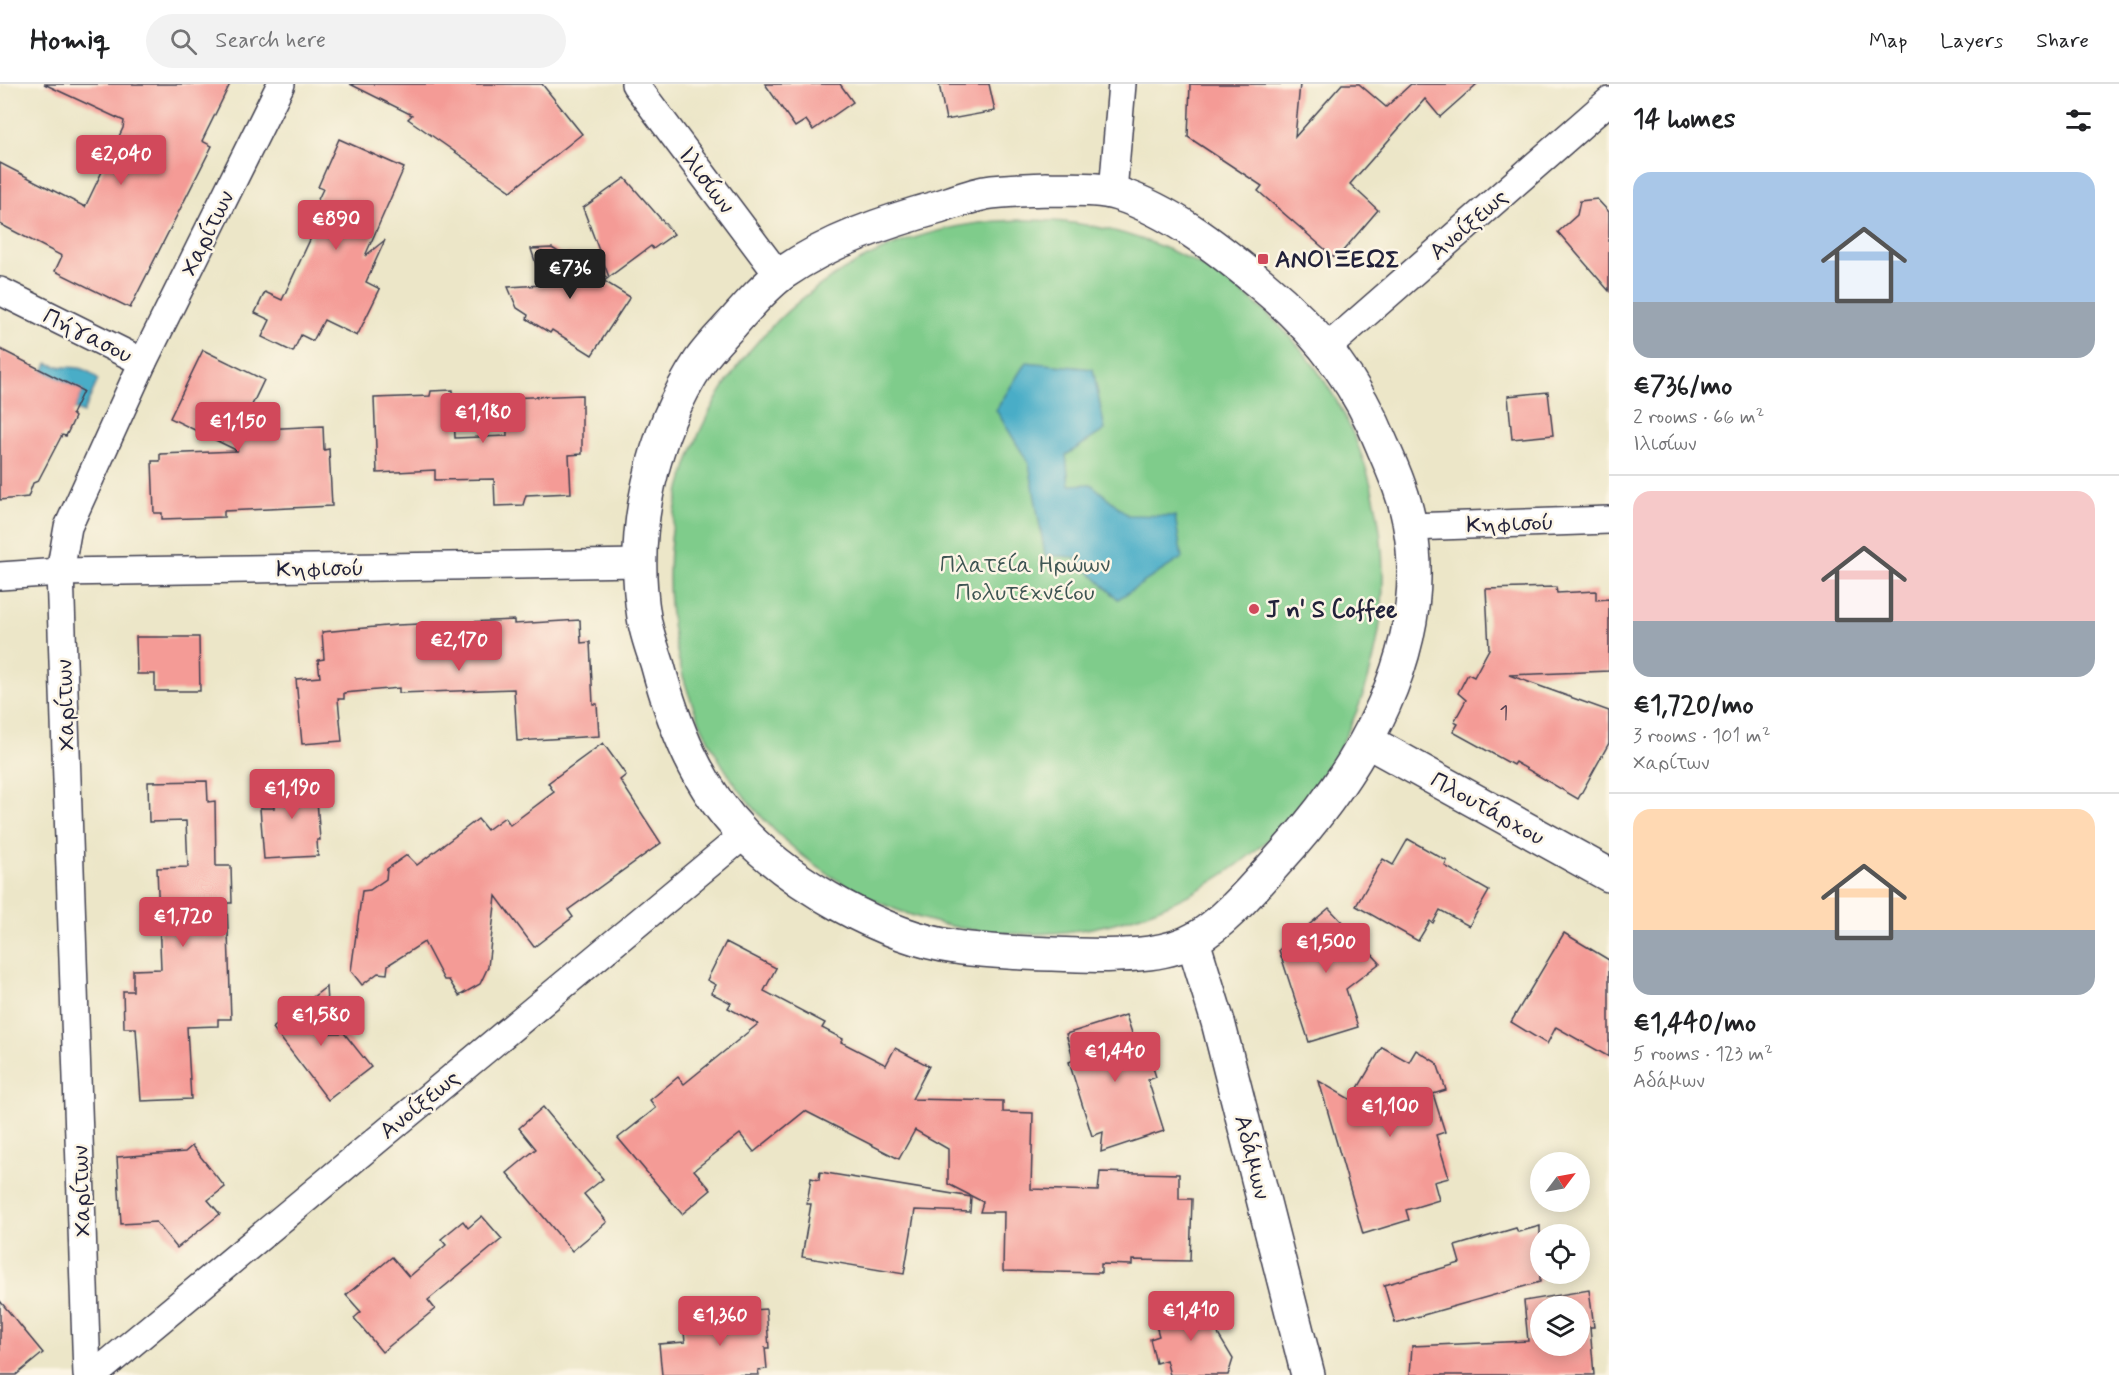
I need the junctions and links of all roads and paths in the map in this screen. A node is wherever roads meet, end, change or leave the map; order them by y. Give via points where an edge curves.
1 (281, 84) edge
2 (635, 84) edge
3 (1122, 84) edge
4 (1609, 101) edge
5 (1113, 192) junction
6 (779, 276) junction
7 (0, 291) edge
8 (1328, 347) junction
9 (143, 362) junction
10 (1609, 520) edge
11 (1410, 527) junction
12 (640, 563) junction
13 (60, 572) junction
14 (0, 576) edge
15 (1367, 741) junction
16 (744, 835) junction
17 (1609, 875) edge
18 (1193, 941) junction
19 (87, 1375) edge
20 (94, 1375) edge
21 (1308, 1375) edge

1 - 9 street, Χαρίτων
2 - 6 street, Ιλισίων
3 - 5 street
4 - 8 street, Ανοίξεως
5 - 6 street via 1046,189 984,194 855,235
5 - 8 street via 1162,213 1204,239 1271,292
6 - 12 street via 702,358 676,404 644,510
7 - 9 street, Πήγασου
8 - 11 street via 1378,432
9 - 13 street, Χαρίτων via 68,527
10 - 11 street, Κηφισού
11 - 15 street via 1411,604 1405,637 1386,701
12 - 13 street, Κηφισού
12 - 16 street via 644,618 681,740 700,776
13 - 14 street, Κηφισού
13 - 19 street, Χαρίτων
15 - 17 street, Πλουτάρχου
15 - 18 street via 1318,814 1256,883
16 - 18 street via 791,874 844,906 894,931 950,947 1097,956 1153,952
16 - 20 street, Ανοίξεως
18 - 21 street, Αδάμων via 1218,1022

